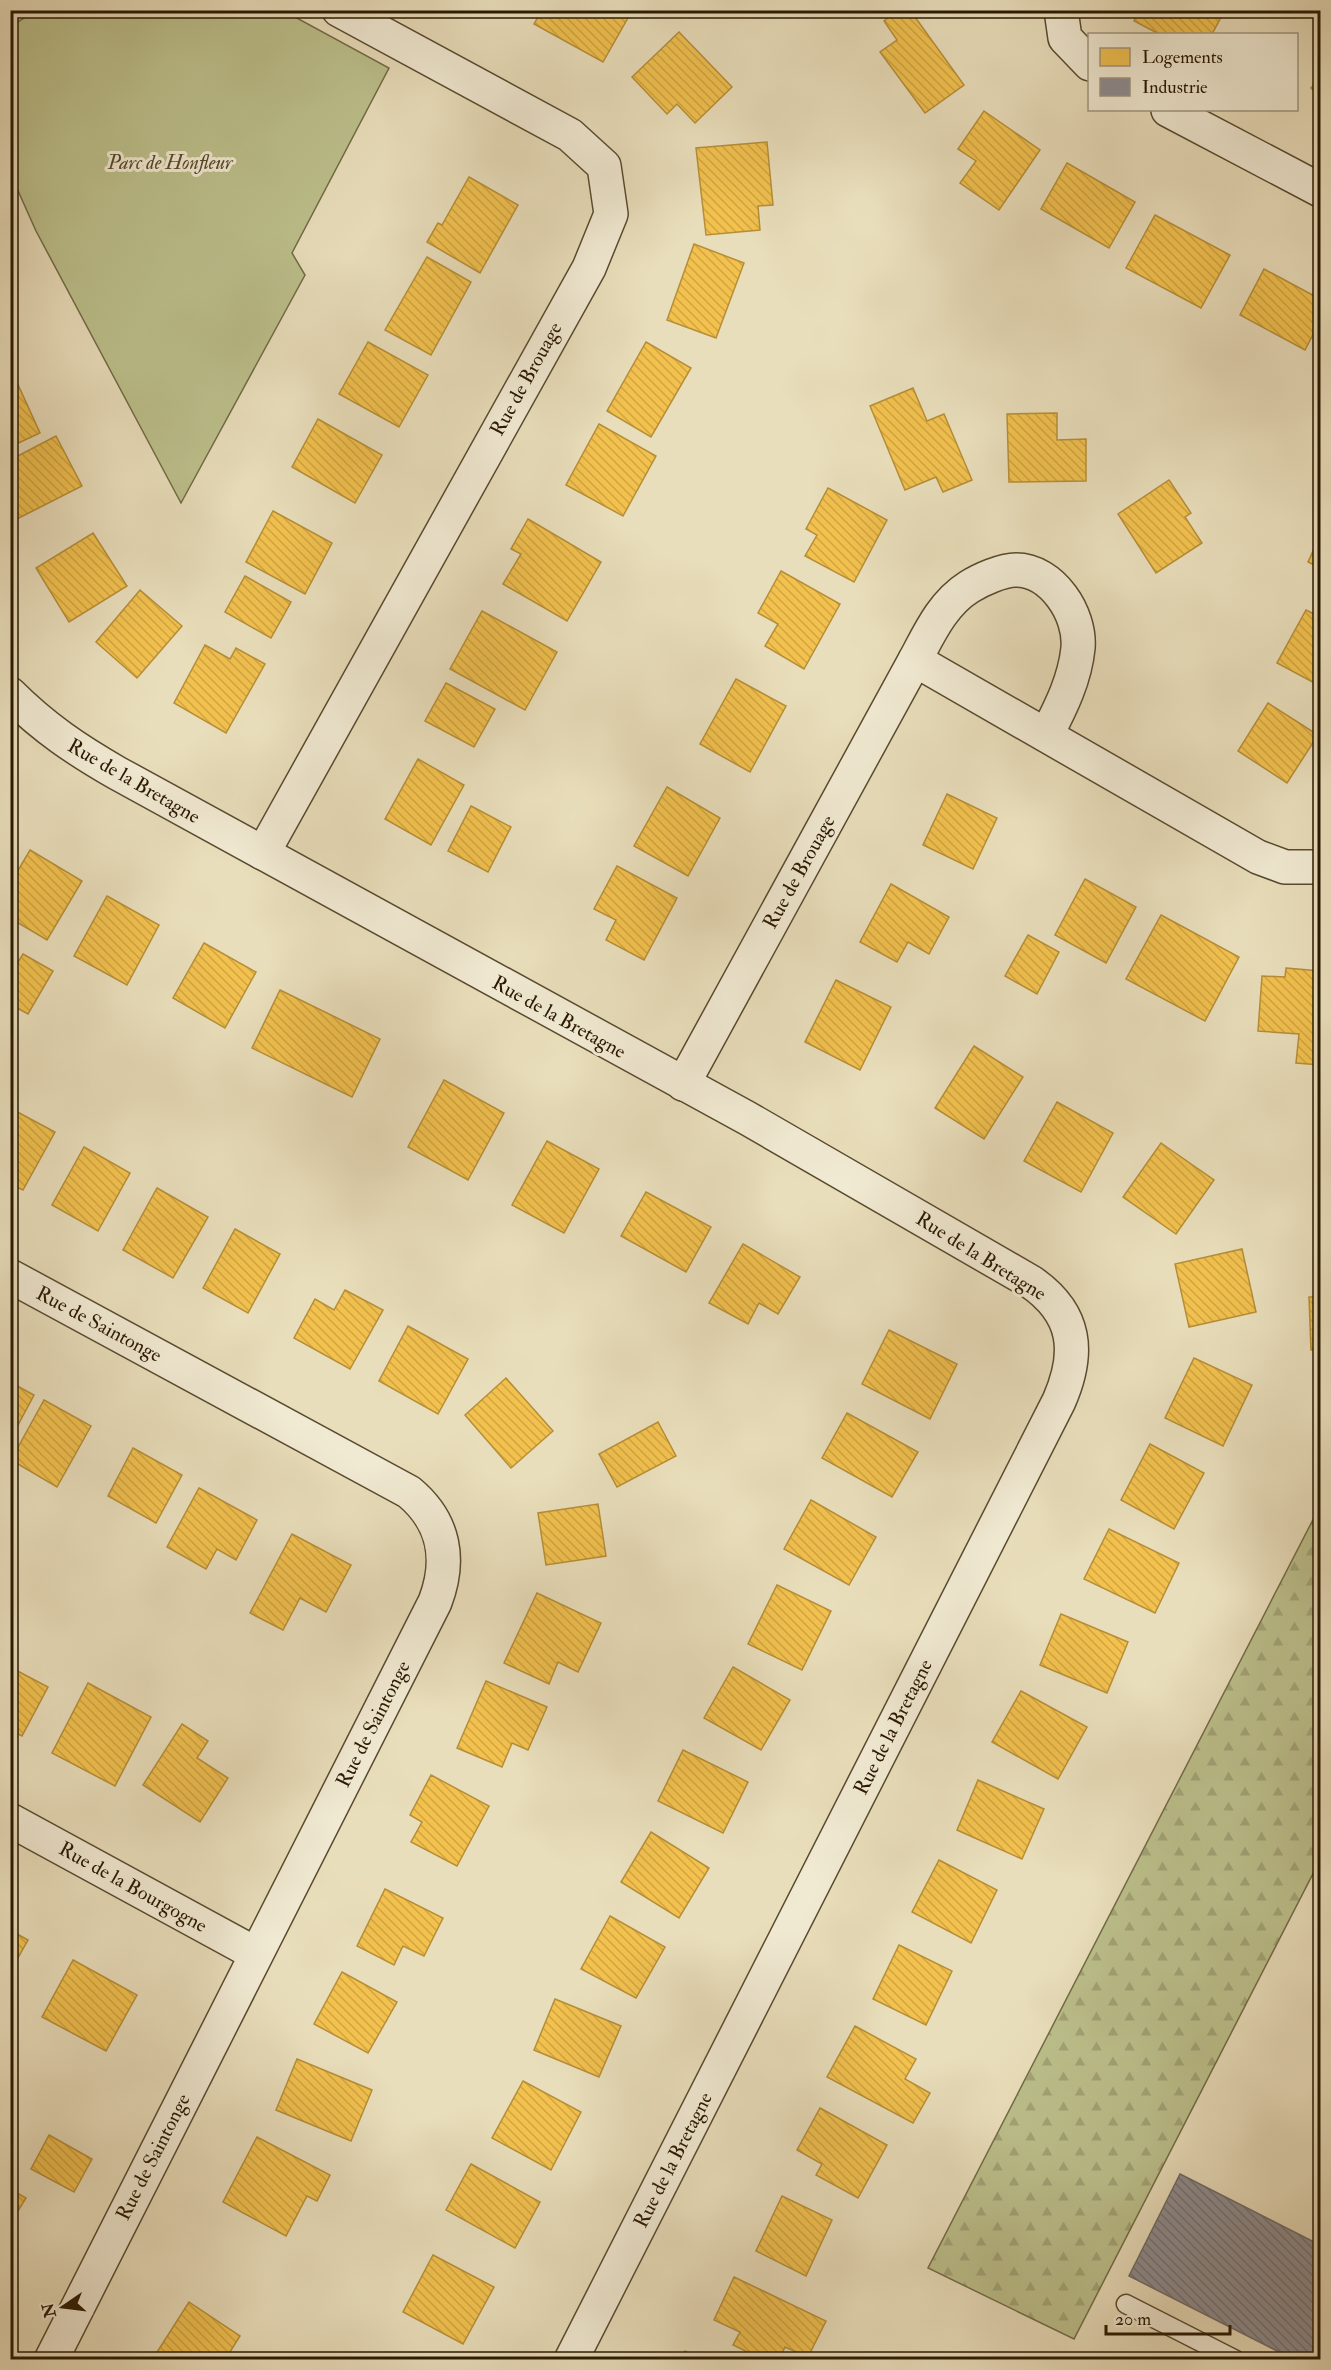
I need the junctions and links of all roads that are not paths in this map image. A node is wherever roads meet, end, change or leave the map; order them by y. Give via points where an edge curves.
1 (339, 10) edge
2 (1061, 10) edge
3 (1088, 63) edge
4 (1170, 111) edge
5 (1320, 190) edge
6 (915, 660) junction
7 (10, 694) edge
8 (1047, 734) junction
9 (263, 853) junction
10 (1320, 867) edge
11 (683, 1084) junction
12 (10, 1276) edge
13 (10, 1820) edge
14 (256, 1954) junction
15 (1126, 2304) dead end
16 (51, 2360) edge
17 (571, 2360) edge
18 (1236, 2360) edge

1 - 9 street, Rue de Brouage via 570,135 604,166 611,214 589,268
2 - 3 street via 1065,38
4 - 5 street
6 - 8 street
6 - 8 street, Rue de Brouage via 940,614 968,587 1016,570 1041,576 1060,592 1072,616 1078,646 1063,703
6 - 11 street, Rue de Brouage
7 - 9 street, Rue de la Bretagne via 72,747
8 - 10 street via 1258,857 1285,867
9 - 11 street, Rue de la Bretagne
11 - 17 street, Rue de la Bretagne via 1042,1290 1067,1324 1072,1365 1059,1401
12 - 14 street, Rue de Saintonge via 398,1485 420,1501 436,1523 445,1563 435,1602
13 - 14 street, Rue de la Bourgogne
14 - 16 street, Rue de Saintonge
15 - 18 lane

